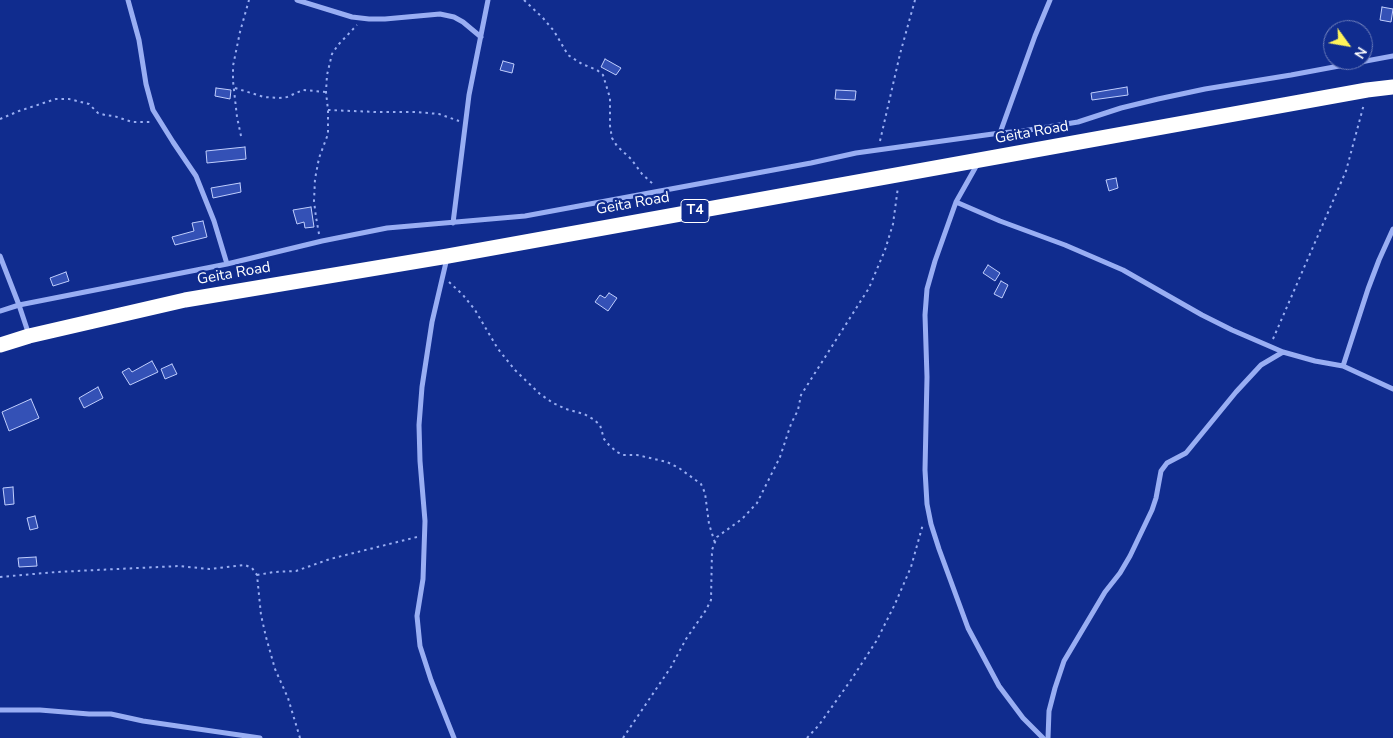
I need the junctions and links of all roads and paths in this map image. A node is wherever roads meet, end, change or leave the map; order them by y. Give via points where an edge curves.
1 (128, 0) edge
2 (249, 0) edge
3 (297, 0) edge
4 (488, 0) edge
5 (524, 0) edge
6 (915, 0) edge
7 (1050, 0) edge
8 (363, 18) junction
9 (481, 36) junction
10 (1393, 56) edge
11 (1393, 87) edge
12 (235, 88) junction
13 (1367, 90) junction
14 (326, 92) junction
15 (328, 110) junction
16 (0, 119) edge
17 (161, 122) junction
18 (466, 124) junction
19 (1000, 133) junction
20 (241, 136) dead end
21 (878, 151) junction
22 (979, 160) junction
23 (900, 174) junction
24 (661, 191) junction
25 (956, 202) junction
26 (453, 223) junction
27 (1393, 229) edge
28 (322, 241) junction
29 (0, 256) edge
30 (448, 256) junction
31 (227, 264) junction
32 (443, 277) junction
33 (19, 305) junction
34 (0, 311) edge
35 (29, 336) junction
36 (0, 345) edge
37 (1270, 346) junction
38 (1283, 352) junction
39 (1343, 366) junction
40 (1393, 389) edge
41 (927, 504) junction
42 (424, 535) junction
43 (715, 543) junction
44 (257, 575) junction
45 (0, 577) edge
46 (0, 710) edge
47 (260, 738) edge
48 (300, 738) edge
49 (454, 738) edge
50 (623, 738) edge
51 (808, 738) edge
52 (1043, 738) edge
53 (1048, 738) edge

1 - 17 street via 153,110
2 - 12 path via 236,46 233,66
3 - 8 street
4 - 9 street
5 - 24 path via 554,31 568,55 603,75 610,98 612,138
6 - 21 path
7 - 19 street
8 - 9 street via 440,14 454,17
8 - 14 path via 332,54
9 - 18 street
10 - 19 street via 1158,99 1078,122
11 - 13 highway, Geita Road / T4
12 - 14 path via 279,98 303,90
12 - 20 path
13 - 22 highway, Geita Road / T4
13 - 37 path via 1346,171
14 - 15 path
15 - 18 path via 439,114
15 - 28 path via 328,134 319,158 315,186 316,217
16 - 17 path via 56,99 69,99 88,104 98,113 132,122
17 - 31 street via 196,176
18 - 26 street
19 - 21 street
21 - 24 street
22 - 23 highway, Geita Road / T4
22 - 25 street
23 - 30 highway, Geita Road / T4
23 - 43 path via 893,224 869,288 801,395 780,457 757,503 717,537
24 - 26 street via 525,216
25 - 37 street via 1123,270 1202,315
25 - 41 street via 926,298
26 - 28 street via 387,228
27 - 39 street via 1368,288
28 - 31 street
29 - 33 street
30 - 32 street
30 - 35 highway, Geita Road / T4 via 186,300
31 - 33 street
32 - 42 street via 432,322 419,425
32 - 43 path via 475,310 515,370 540,394 553,404 593,419 617,452 667,462 700,484 705,493
33 - 34 street
33 - 35 street
35 - 36 highway, Geita Road / T4
37 - 38 street
38 - 39 street
38 - 53 street via 1261,365 1186,453 1167,463 1161,471 1152,510 1130,556 1104,592 1064,661 1049,711
39 - 40 street
41 - 51 path via 911,567 892,611 851,680
41 - 52 street via 939,549 968,628 999,686
42 - 44 path via 296,571
42 - 49 street via 423,579 417,616 420,646
43 - 50 path via 710,600 706,610
44 - 45 path via 245,565
44 - 48 path via 266,637
46 - 47 street via 111,714

